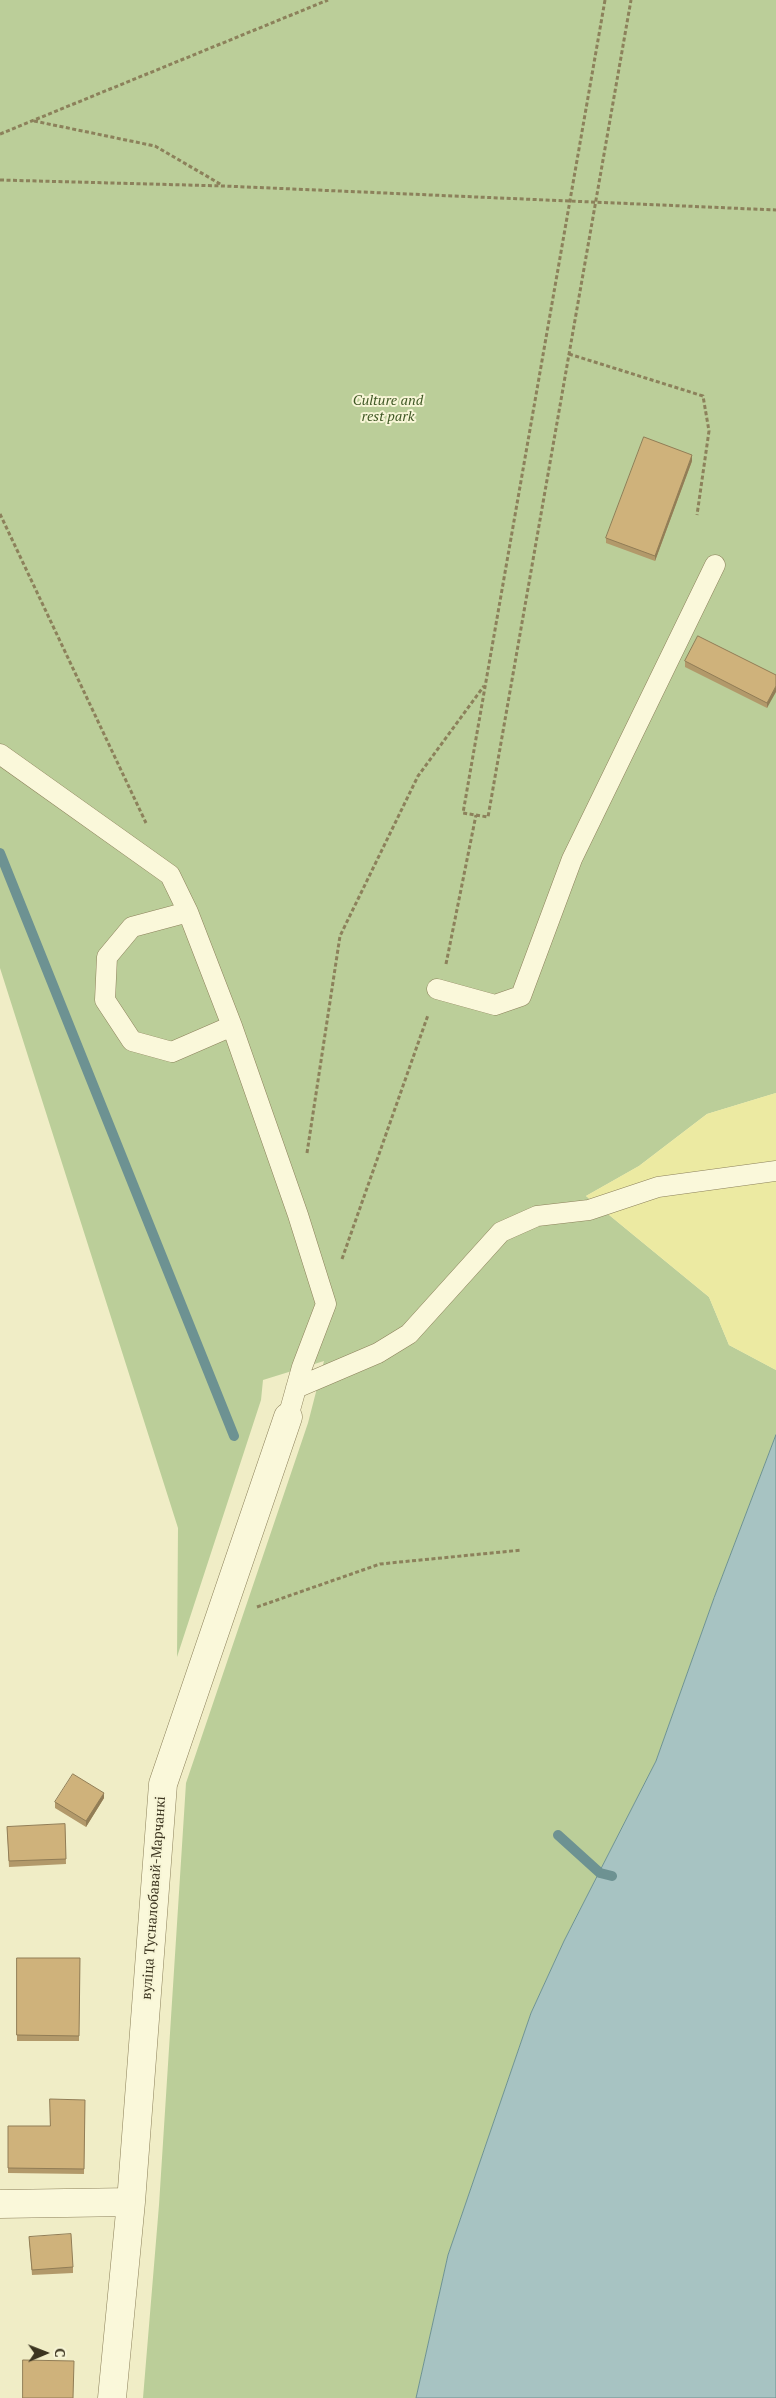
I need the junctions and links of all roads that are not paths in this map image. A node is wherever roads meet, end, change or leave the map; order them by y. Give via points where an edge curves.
1 (715, 565) dead end
2 (0, 754) edge
3 (188, 912) junction
4 (437, 989) road end
5 (232, 1026) junction
6 (776, 1172) edge
7 (296, 1388) junction
8 (288, 1417) joint
9 (131, 2202) junction
10 (0, 2204) edge
11 (112, 2398) edge

1 - 4 lane via 572,859 521,996 495,1005
2 - 3 lane via 170,875
3 - 5 lane
3 - 5 lane via 132,927 107,957 105,1000 132,1041 172,1052
5 - 7 lane via 326,1304
6 - 7 lane via 658,1187 589,1210 537,1216 502,1232 409,1334 378,1354
7 - 8 lane
8 - 9 street, вуліца Тусналобавай-Марчанкі via 163,1784
9 - 10 street
9 - 11 street, вуліца Тусналобавай-Марчанкі

